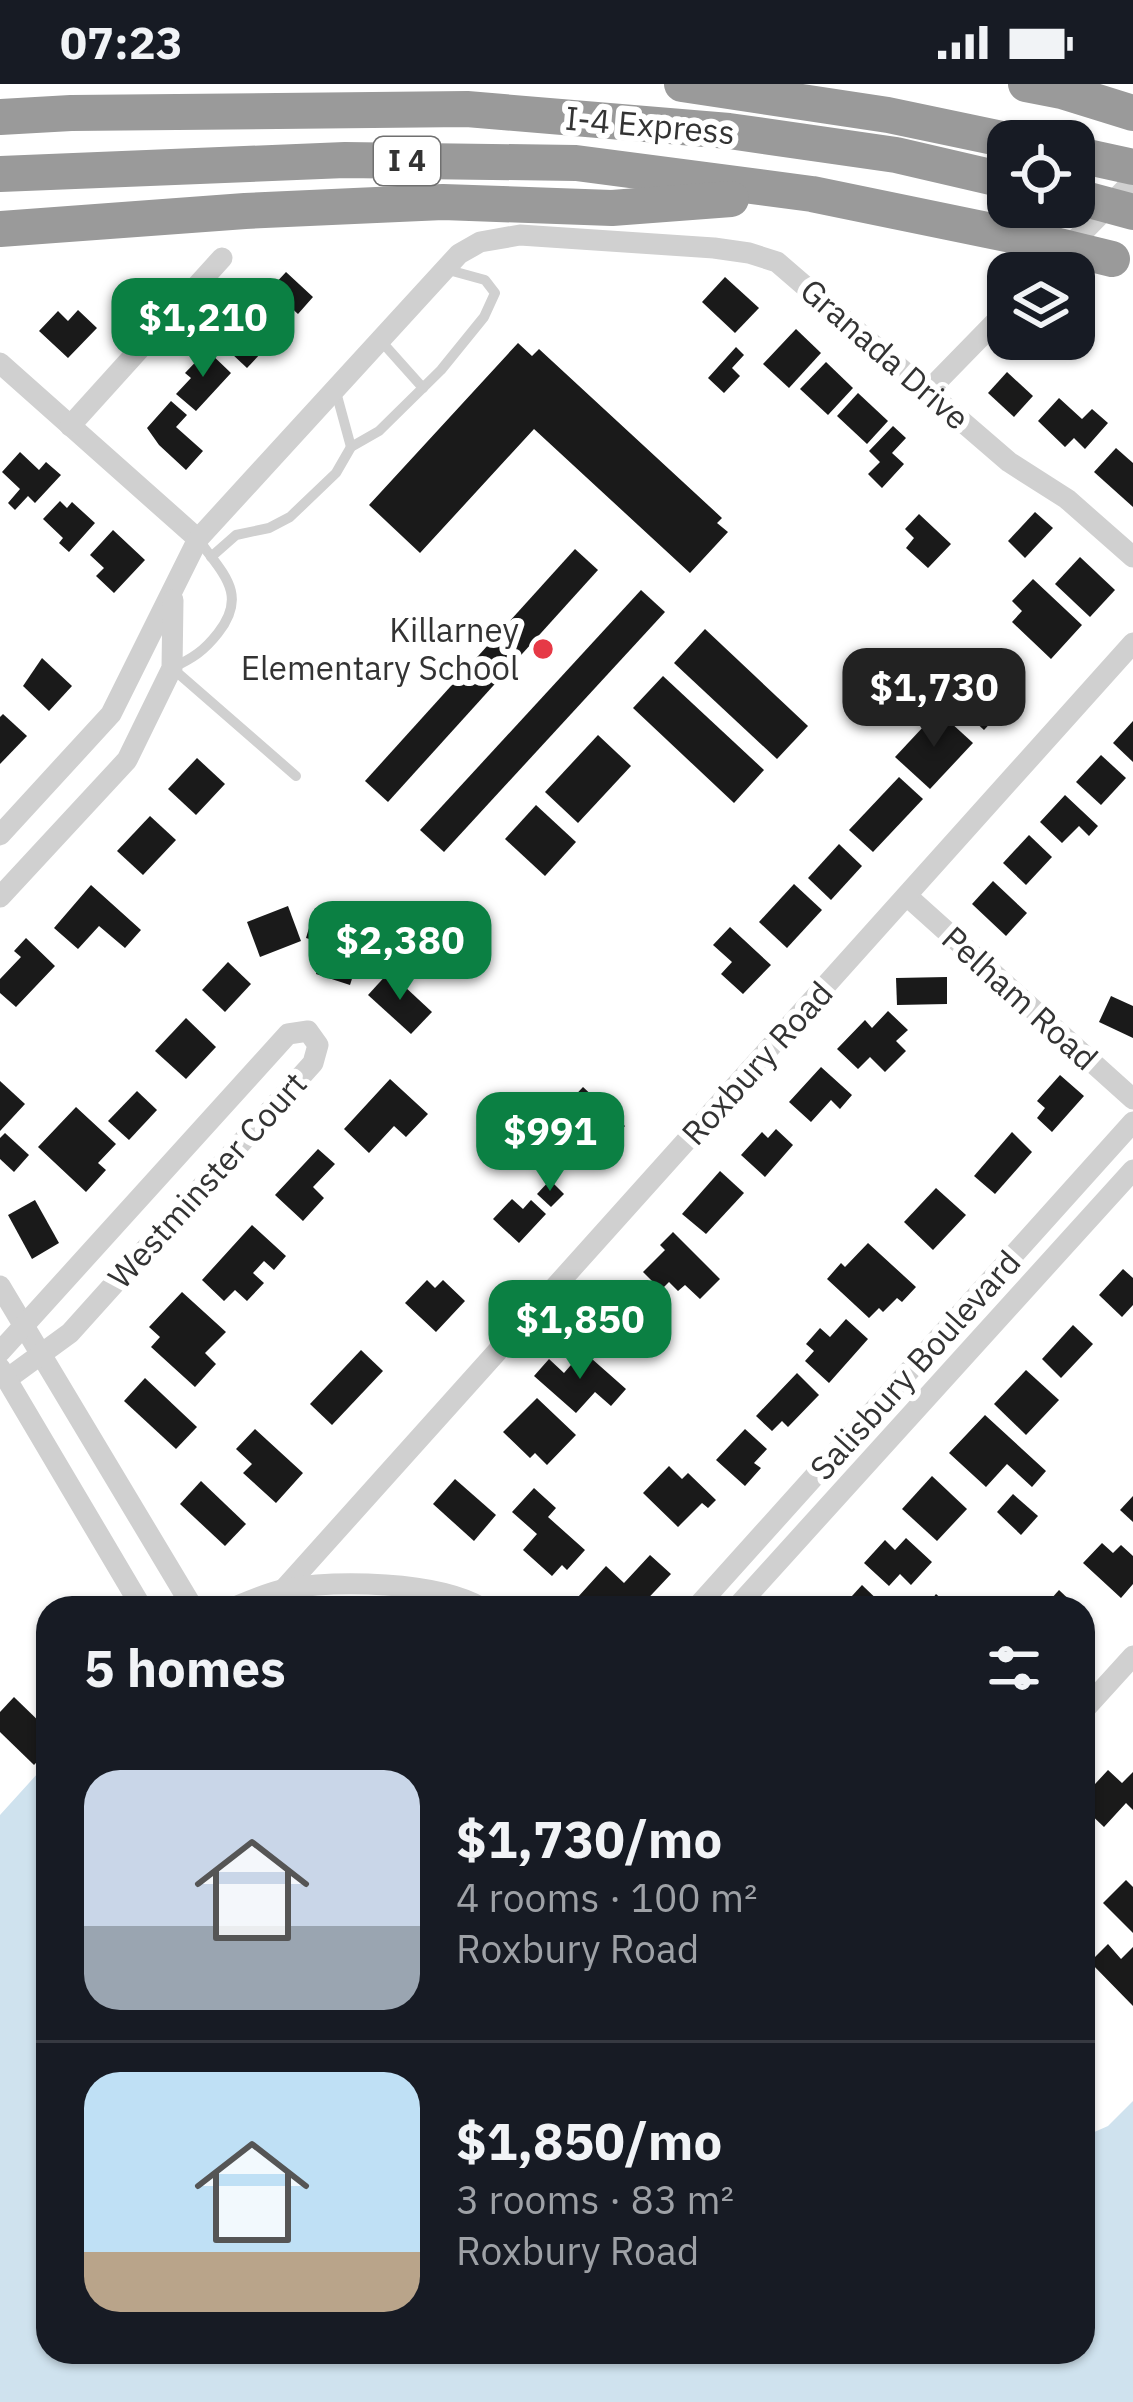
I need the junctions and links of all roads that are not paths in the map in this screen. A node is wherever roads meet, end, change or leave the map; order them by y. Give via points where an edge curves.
1 (682, 84) edge
2 (1033, 85) edge
3 (1133, 113) edge
4 (0, 117) edge
5 (987, 136) edge
6 (1112, 166) edge
7 (0, 174) edge
8 (987, 176) edge
9 (812, 194) junction
10 (1095, 202) edge
11 (1133, 212) edge
12 (0, 230) edge
13 (1057, 252) edge
14 (222, 258) dead end
15 (452, 261) junction
16 (1122, 262) edge
17 (987, 331) edge
18 (380, 339) junction
19 (0, 363) edge
20 (335, 388) junction
21 (423, 388) junction
22 (926, 393) junction
23 (70, 426) junction
24 (351, 447) junction
25 (205, 548) junction
26 (1133, 557) edge
27 (173, 587) junction
28 (1133, 643) edge
29 (172, 668) junction
30 (296, 776) dead end
31 (0, 835) edge
32 (907, 896) junction
33 (0, 897) edge
34 (1133, 1099) edge
35 (1133, 1122) edge
36 (1133, 1170) edge
37 (0, 1286) edge
38 (24, 1327) junction
39 (0, 1352) edge
40 (41, 1356) junction
41 (3, 1373) edge
42 (284, 1589) junction
43 (135, 1596) edge
44 (186, 1596) edge
45 (265, 1596) edge
46 (447, 1596) edge
47 (707, 1596) edge
48 (747, 1596) edge
49 (1133, 1656) edge
50 (1095, 1698) edge

1 - 5 highway, I-4 Express
2 - 3 highway
4 - 8 highway, I-4 Express via 467,109 729,131
6 - 13 street
7 - 9 highway, I 4 via 345,160 576,163
9 - 12 highway via 612,208 399,204
9 - 16 highway, I 4, bridge
10 - 11 highway, bridge
14 - 23 street
15 - 18 street
15 - 21 lane via 495,292 484,317
15 - 22 street, Granada Drive via 480,242 520,236 748,253 797,276
17 - 22 street
18 - 20 street
18 - 21 lane
19 - 23 street
20 - 24 lane
20 - 25 street
21 - 24 lane
22 - 26 street, Granada Drive
23 - 25 street
24 - 25 lane via 290,517
25 - 27 street
25 - 29 lane via 232,593 230,618 202,654
27 - 29 street
27 - 31 street via 111,714
28 - 32 street, Roxbury Road
29 - 30 lane
29 - 33 street via 127,760
32 - 34 street, Pelham Road
32 - 42 street, Roxbury Road
35 - 47 street, Salisbury Boulevard
36 - 48 street, Salisbury Boulevard
37 - 38 street
38 - 39 street, Westminster Court
38 - 40 street
38 - 40 street, Westminster Court via 287,1034 308,1031 318,1046 314,1063
40 - 41 street, Westminster Court
40 - 44 street
41 - 43 street
42 - 45 street
42 - 46 street via 393,1584
49 - 50 street

